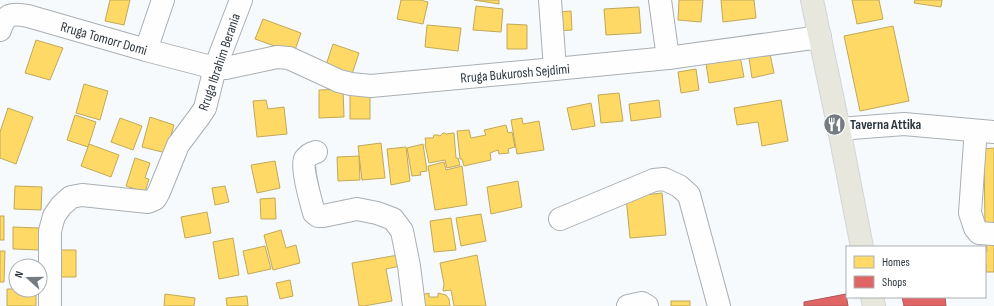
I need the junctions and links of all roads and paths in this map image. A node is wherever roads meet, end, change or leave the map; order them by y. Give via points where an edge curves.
1 (163, 0) edge
2 (241, 0) edge
3 (550, 0) edge
4 (660, 0) edge
5 (812, 0) edge
6 (0, 30) edge
7 (820, 37) junction
8 (146, 50) junction
9 (668, 58) junction
10 (215, 68) junction
11 (555, 69) junction
12 (839, 129) junction
13 (994, 132) edge
14 (974, 142) dead end
15 (316, 152) dead end
16 (560, 219) dead end
17 (994, 234) edge
18 (862, 246) edge
19 (50, 306) edge
20 (414, 306) edge
21 (628, 306) edge
22 (647, 306) edge
23 (719, 306) edge

1 - 8 street
2 - 10 street, Rruga Ibrahim Berania
3 - 11 street
4 - 9 street
5 - 7 main road
6 - 8 street, Rruga Tomorr Domi via 6,19 16,14
7 - 9 street, Rruga Bukurosh Sejdimi
7 - 12 main road
8 - 10 street, Rruga Tomorr Domi
9 - 11 street, Rruga Bukurosh Sejdimi
10 - 11 street, Rruga Bukurosh Sejdimi via 277,57 289,58 339,81 371,86
10 - 19 street, Rruga Ibrahim Berania via 205,108 178,145 155,199 148,202 82,195 71,197 54,216 50,231
12 - 13 street via 904,124
12 - 18 main road
14 - 17 street via 970,213 979,233
15 - 20 street via 304,160 314,213 323,216 357,209 393,219 402,231
16 - 23 street via 654,180 664,179 679,186 689,195
21 - 22 street

